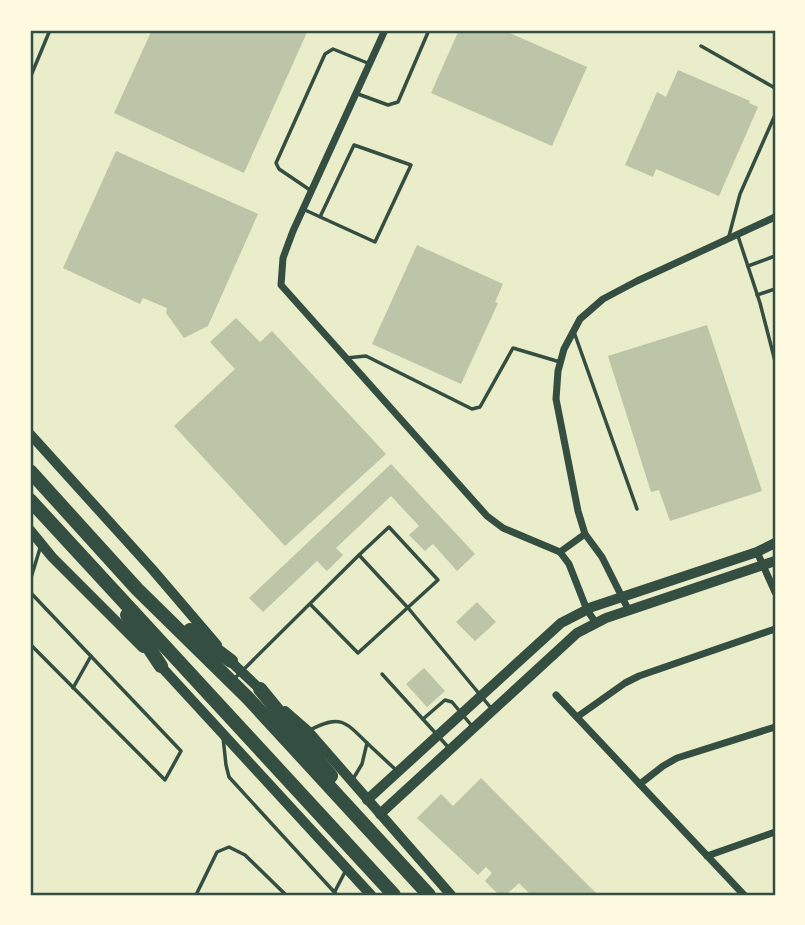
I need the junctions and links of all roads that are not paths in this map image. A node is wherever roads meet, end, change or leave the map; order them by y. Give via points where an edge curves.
1 (50, 30) edge
2 (385, 30) edge
3 (429, 30) edge
4 (701, 46) dead end
5 (370, 64) junction
6 (30, 78) edge
7 (775, 88) edge
8 (356, 93) junction
9 (775, 116) edge
10 (312, 191) junction
11 (303, 209) junction
12 (320, 217) junction
13 (775, 217) edge
14 (737, 234) junction
15 (729, 238) junction
16 (775, 256) edge
17 (748, 267) junction
18 (775, 289) edge
19 (757, 295) junction
20 (573, 330) junction
21 (344, 358) junction
22 (775, 361) edge
23 (560, 362) junction
24 (30, 434) edge
25 (30, 471) edge
26 (30, 500) edge
27 (637, 509) dead end
28 (30, 530) edge
29 (586, 534) junction
30 (41, 543) junction
31 (775, 544) edge
32 (560, 552) junction
33 (757, 552) junction
34 (359, 555) junction
35 (775, 561) edge
36 (763, 566) junction
37 (98, 574) junction
38 (30, 581) edge
39 (30, 592) edge
40 (775, 592) edge
41 (621, 598) junction
42 (310, 604) junction
43 (409, 609) junction
44 (587, 610) junction
45 (629, 611) junction
46 (596, 623) junction
47 (775, 629) edge
48 (30, 644) edge
49 (91, 656) junction
50 (161, 666) junction
51 (235, 671) junction
52 (382, 674) dead end
53 (73, 688) junction
54 (260, 690) junction
55 (556, 695) dead end
56 (480, 696) junction
57 (492, 709) junction
58 (461, 713) junction
59 (577, 717) junction
60 (422, 719) junction
61 (473, 727) junction
62 (775, 727) edge
63 (308, 731) junction
64 (222, 733) junction
65 (437, 735) junction
66 (367, 743) junction
67 (450, 749) junction
68 (398, 772) junction
69 (352, 781) junction
70 (640, 784) junction
71 (340, 800) junction
72 (367, 800) junction
73 (380, 814) junction
74 (775, 832) edge
75 (707, 856) junction
76 (347, 868) junction
77 (417, 881) junction
78 (335, 894) edge
79 (196, 895) edge
80 (286, 895) edge
81 (371, 895) edge
82 (394, 895) edge
83 (429, 895) edge
84 (439, 895) edge
85 (451, 895) edge
86 (744, 895) edge

1 - 6 lane
2 - 5 street
3 - 8 lane via 398,102 388,106
4 - 7 lane
5 - 8 street
5 - 10 lane via 333,49 325,54 276,163
8 - 10 street
9 - 15 lane via 740,194
10 - 11 street
11 - 12 lane
11 - 21 street via 283,258 281,285
12 - 12 lane via 375,242 411,165 354,145
13 - 14 street
14 - 15 street
14 - 17 lane
15 - 20 street via 617,290 589,310
16 - 17 lane
17 - 19 lane
18 - 19 lane
19 - 22 lane
20 - 23 street
20 - 27 lane
21 - 23 lane via 366,356 472,409 480,407 513,348
21 - 32 street via 487,516 503,528
23 - 29 street via 556,399
24 - 51 street via 152,569
25 - 51 highway via 137,589
26 - 37 highway
28 - 30 street
29 - 32 street
29 - 41 street
30 - 38 lane
30 - 50 street
31 - 33 street
32 - 44 street
33 - 36 street
33 - 41 street
34 - 42 lane
34 - 43 lane
34 - 43 lane via 388,527 438,580
35 - 36 street
36 - 40 street
36 - 45 street
37 - 50 highway
37 - 82 highway
39 - 49 lane
41 - 44 street
41 - 45 street
42 - 43 lane via 358,653
42 - 51 lane
43 - 56 lane
44 - 46 street
44 - 56 street via 561,623
45 - 46 street
46 - 57 street via 577,634
47 - 59 street via 639,676
48 - 53 lane
49 - 53 lane
49 - 53 lane via 181,751 164,780
50 - 64 street
51 - 54 street
51 - 71 highway
52 - 60 lane
54 - 63 street
54 - 71 highway via 331,776
55 - 59 street
56 - 57 lane
56 - 58 street
57 - 61 street
58 - 60 lane via 445,700
58 - 61 lane
58 - 65 street
59 - 70 street
60 - 65 lane
61 - 67 street
62 - 70 street via 677,758
63 - 66 lane via 337,720 347,723
63 - 69 street
64 - 76 street
64 - 78 lane via 229,777
65 - 67 lane
65 - 68 street
66 - 68 lane
66 - 69 lane
67 - 73 street
68 - 72 street
69 - 72 street
70 - 75 street
71 - 77 highway
72 - 73 street
73 - 85 street
74 - 75 street
75 - 86 street
76 - 78 lane
76 - 81 street
77 - 83 highway
77 - 84 highway
79 - 80 lane via 217,852 229,847 245,855

